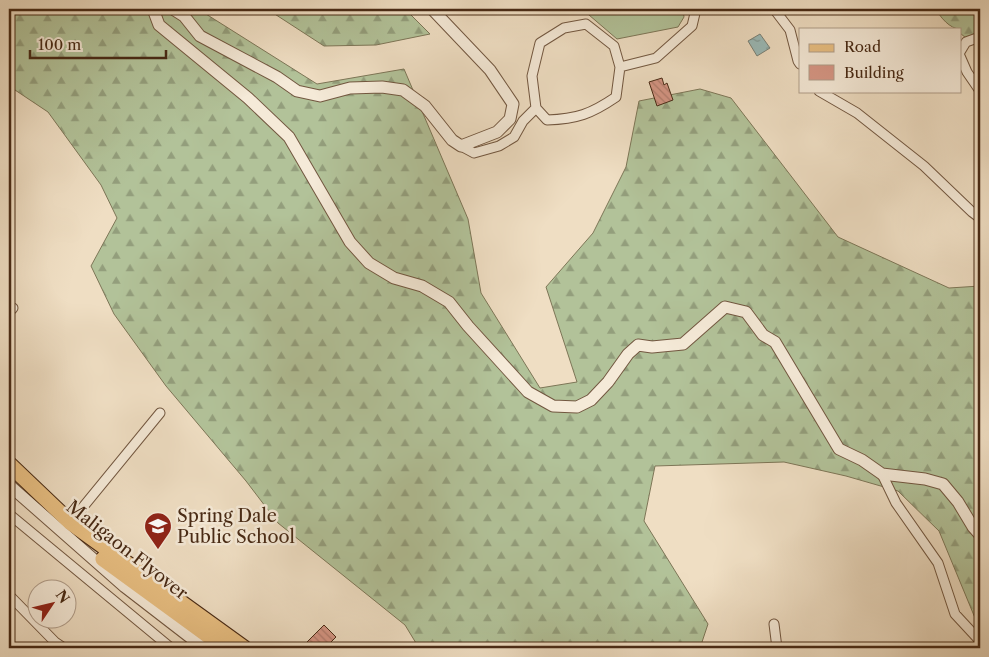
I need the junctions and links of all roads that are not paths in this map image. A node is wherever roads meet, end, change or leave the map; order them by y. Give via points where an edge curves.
1 (154, 9) edge
2 (173, 9) edge
3 (432, 9) edge
4 (696, 9) edge
5 (774, 9) edge
6 (980, 40) edge
7 (962, 49) edge
8 (799, 61) edge
9 (962, 61) edge
10 (620, 67) junction
11 (980, 91) edge
12 (822, 92) edge
13 (536, 108) junction
14 (462, 146) junction
15 (980, 218) edge
16 (160, 413) dead end
17 (9, 459) edge
18 (9, 464) edge
19 (882, 474) junction
20 (9, 478) edge
21 (9, 485) edge
22 (9, 514) edge
23 (74, 518) junction
24 (980, 535) edge
25 (9, 595) edge
26 (774, 624) dead end
27 (980, 641) edge
28 (64, 648) edge
29 (171, 648) edge
30 (204, 648) edge
31 (225, 648) edge
32 (244, 648) edge
33 (251, 648) edge
34 (777, 648) edge

1 - 19 street via 159,25 248,98 288,137 350,242 369,263 394,278 422,286 449,302 528,392 553,406 577,407 591,400 638,345 683,344 725,307 746,312 763,336 775,342 839,449
2 - 14 street via 184,16 200,36 297,91 320,96 350,88 403,90 425,106 452,140
3 - 14 street via 490,70 513,104 510,119 498,132
4 - 10 street via 692,26 656,58
5 - 8 street via 790,30
6 - 7 street via 966,42
9 - 11 street
10 - 13 street via 616,97 597,110 569,120 547,120
10 - 13 street via 614,46 586,24 564,28 540,42 532,76
12 - 15 street via 857,113 924,166
13 - 14 street via 514,137 499,146 474,153
16 - 23 street
17 - 23 street
18 - 32 main road, Maligaon Flyover via 71,523
19 - 24 street via 943,484
19 - 27 street via 896,503 938,563 956,614
20 - 31 main road, Maligaon Flyover via 94,553
21 - 30 street via 125,587
22 - 29 street
23 - 33 street
25 - 28 street
26 - 34 street

